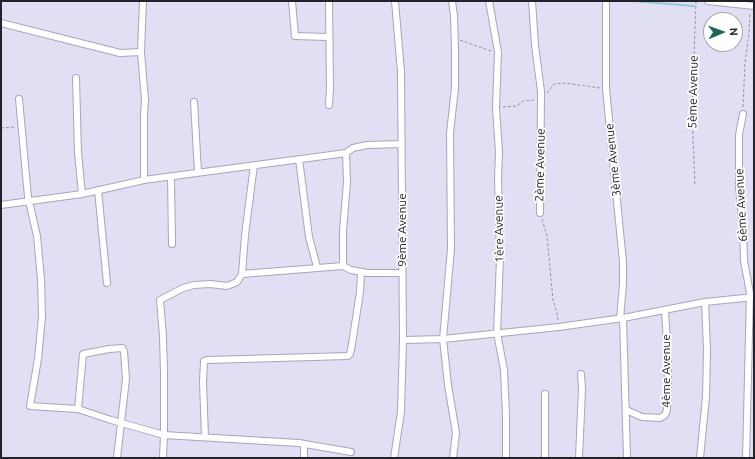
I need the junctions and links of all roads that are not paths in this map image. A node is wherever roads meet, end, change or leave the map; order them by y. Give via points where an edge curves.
1 (143, 1) edge
2 (292, 1) edge
3 (329, 1) edge
4 (395, 1) edge
5 (452, 1) edge
6 (489, 1) edge
7 (532, 1) edge
8 (606, 1) edge
9 (708, 1) edge
10 (747, 3) edge
11 (754, 6) edge
12 (1, 23) edge
13 (328, 37) junction
14 (141, 52) junction
15 (76, 78) dead end
16 (19, 99) dead end
17 (194, 102) dead end
18 (329, 104) dead end
19 (743, 114) road end
20 (401, 144) junction
21 (346, 153) junction
22 (299, 159) junction
23 (254, 165) junction
24 (198, 172) junction
25 (171, 177) junction
26 (144, 180) junction
27 (98, 190) junction
28 (82, 194) junction
29 (28, 202) junction
30 (1, 205) edge
31 (540, 213) road end
32 (172, 244) dead end
33 (343, 266) junction
34 (317, 267) junction
35 (361, 272) junction
36 (402, 273) junction
37 (242, 274) junction
38 (107, 283) dead end
39 (752, 297) edge
40 (705, 302) junction
41 (665, 310) junction
42 (622, 318) junction
43 (497, 333) junction
44 (443, 339) junction
45 (403, 340) junction
46 (581, 374) dead end
47 (545, 394) dead end
48 (78, 409) junction
49 (626, 410) junction
50 (121, 422) junction
51 (164, 435) junction
52 (205, 437) junction
53 (304, 444) junction
54 (351, 452) dead end
55 (117, 458) edge
56 (163, 458) edge
57 (304, 458) edge
58 (394, 458) edge
59 (453, 458) edge
60 (506, 458) edge
61 (545, 458) edge
62 (579, 458) edge
63 (627, 458) edge
64 (700, 458) edge
65 (746, 458) edge

1 - 14 street
2 - 13 street via 295,36
3 - 13 street
4 - 20 street, 9ème Avenue via 401,72
5 - 44 street via 455,38 450,133 451,249
6 - 43 street, 1ère Avenue via 498,52 496,108 500,259
7 - 31 street, 2ème Avenue via 541,97
8 - 42 street, 3ème Avenue via 606,89 623,262
9 - 10 street
10 - 11 street
12 - 14 street via 120,53
13 - 18 street
14 - 26 street via 145,100
15 - 28 street
16 - 29 street
17 - 24 street
19 - 39 street, 6ème Avenue via 739,135 739,186 744,261
20 - 21 street via 367,145 353,148
20 - 36 street, 9ème Avenue
21 - 22 street
21 - 33 street
22 - 23 street
22 - 34 street via 309,237
23 - 24 street
23 - 37 street via 244,235
24 - 25 street
25 - 26 street
25 - 32 street
26 - 27 street
27 - 28 street
27 - 38 street
28 - 29 street
29 - 30 street
29 - 48 street via 37,236 42,317 30,406
33 - 34 street
33 - 35 street
34 - 37 street
35 - 36 street
35 - 52 street via 360,292 348,356 204,361
36 - 45 street, 9ème Avenue
37 - 51 street via 232,285 194,285 160,300 164,336
39 - 40 street
39 - 65 street, 6ème Avenue
40 - 41 street
40 - 64 street via 706,397
41 - 42 street
41 - 49 street, 4ème Avenue via 667,410 660,418 642,417
42 - 43 street
42 - 49 street, 3ème Avenue
43 - 44 street
43 - 60 street, 1ère Avenue via 504,370
44 - 45 street
44 - 59 street via 456,433
45 - 58 street, 9ème Avenue via 401,412
46 - 62 street
47 - 61 street
48 - 50 street
48 - 50 street via 83,354 122,348 126,379
49 - 63 street, 3ème Avenue
50 - 51 street
50 - 55 street
51 - 52 street
51 - 56 street
52 - 53 street
53 - 54 street
53 - 57 street

